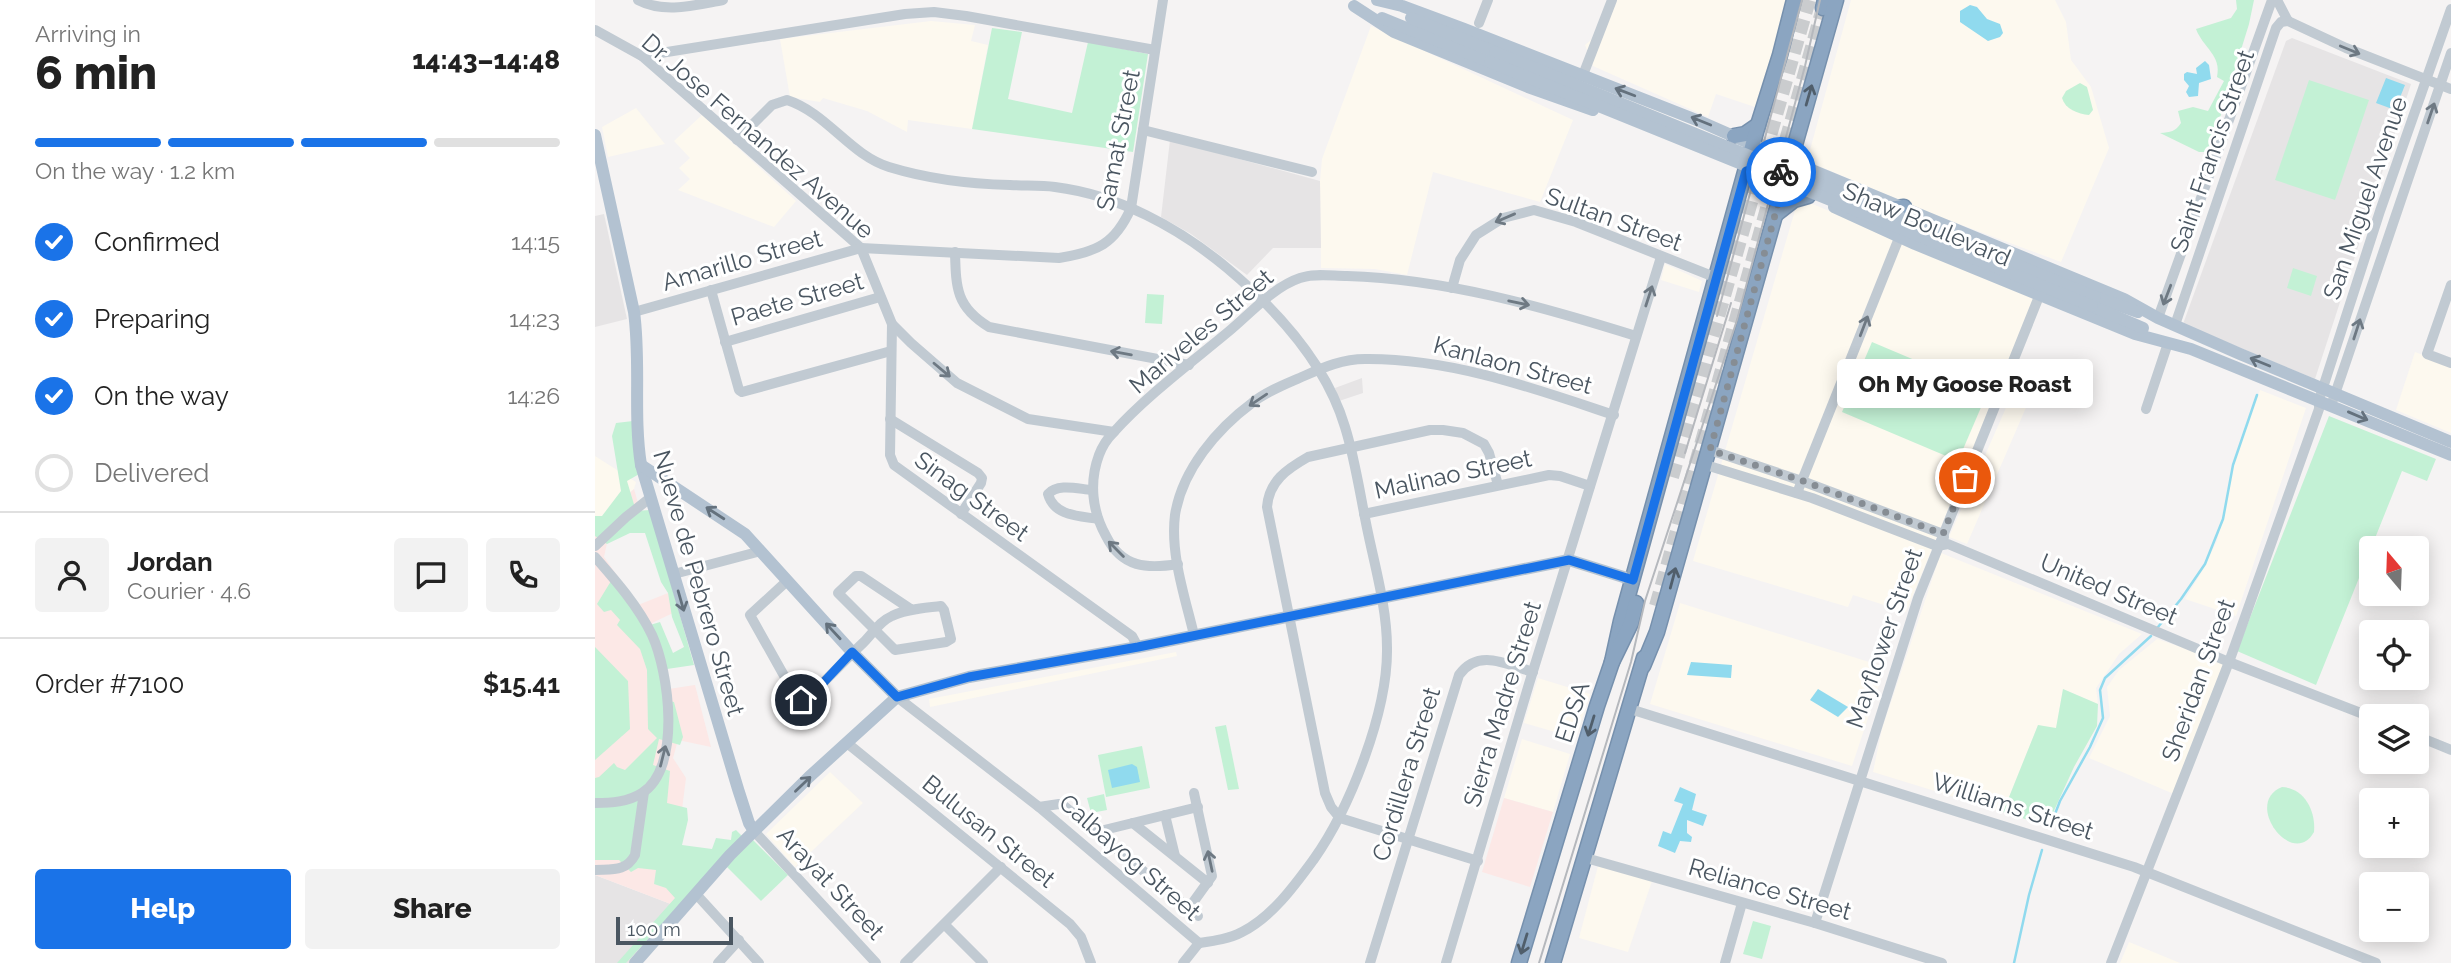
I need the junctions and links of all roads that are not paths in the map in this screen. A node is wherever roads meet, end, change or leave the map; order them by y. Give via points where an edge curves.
1 (638, 0) edge
2 (723, 0) edge
3 (1163, 0) edge
4 (1340, 0) edge
5 (1368, 0) edge
6 (1377, 0) edge
7 (1488, 0) edge
8 (1612, 0) edge
9 (1794, 0) edge
10 (1836, 0) edge
11 (2274, 0) edge
12 (1353, 6) junction
13 (2451, 9) edge
14 (2288, 21) junction
15 (1479, 23) dead end
16 (595, 30) edge
17 (1155, 50) junction
18 (2451, 53) edge
19 (642, 56) junction
20 (1492, 57) junction
21 (1577, 73) junction
22 (2427, 79) junction
23 (2446, 87) edge
24 (1569, 94) junction
25 (1662, 121) junction
26 (1758, 125) junction
27 (1143, 130) junction
28 (595, 135) edge
29 (1734, 136) junction
30 (737, 140) junction
31 (1749, 158) junction
32 (1312, 172) dead end
33 (1787, 173) junction
34 (2388, 189) junction
35 (2402, 195) junction
36 (1808, 196) junction
37 (1131, 208) junction
38 (1907, 208) junction
39 (1925, 216) junction
40 (1774, 218) junction
41 (1899, 236) junction
42 (1915, 244) junction
43 (861, 248) junction
44 (955, 252) junction
45 (1661, 257) junction
46 (1717, 278) junction
47 (2451, 285) edge
48 (1452, 288) junction
49 (711, 290) junction
50 (2040, 294) junction
51 (880, 297) junction
52 (1264, 301) junction
53 (2094, 301) junction
54 (634, 312) junction
55 (2158, 318) junction
56 (892, 324) junction
57 (2175, 325) junction
58 (1636, 336) junction
59 (725, 342) junction
60 (2168, 343) junction
61 (2191, 349) junction
62 (891, 351) junction
63 (1171, 362) junction
64 (2451, 363) edge
65 (1189, 365) junction
66 (1318, 370) junction
67 (1170, 381) junction
68 (2326, 399) junction
69 (2146, 409) dead end
70 (1613, 415) junction
71 (890, 419) junction
72 (1114, 432) junction
73 (2451, 442) edge
74 (1349, 447) junction
75 (1716, 452) junction
76 (2451, 455) edge
77 (641, 464) junction
78 (1712, 467) junction
79 (1672, 477) tunnel mouth
80 (664, 480) junction
81 (1803, 481) junction
82 (1498, 485) junction
83 (1590, 486) junction
84 (1092, 490) junction
85 (1797, 493) junction
86 (649, 494) junction
87 (961, 514) junction
88 (1364, 514) junction
89 (1098, 519) junction
90 (1943, 534) junction
91 (595, 540) edge
92 (1943, 545) junction
93 (595, 546) edge
94 (761, 551) junction
95 (595, 557) edge
96 (1569, 560) junction
97 (1178, 564) junction
98 (674, 574) junction
99 (1633, 580) junction
100 (787, 581) junction
101 (1381, 598) junction
102 (1656, 606) tunnel mouth
103 (912, 610) junction
104 (1288, 617) junction
105 (875, 630) junction
106 (1194, 635) junction
107 (1138, 647) junction
108 (852, 652) junction
109 (1612, 662) junction
110 (2229, 662) junction
111 (1643, 666) junction
112 (1533, 672) junction
113 (897, 697) junction
114 (1630, 709) junction
115 (2359, 712) edge
116 (2429, 741) edge
117 (847, 743) junction
118 (2451, 750) edge
119 (1859, 780) junction
120 (644, 792) junction
121 (1194, 793) dead end
122 (595, 803) edge
123 (1039, 807) junction
124 (1198, 807) junction
125 (1165, 815) junction
126 (1340, 818) junction
127 (1133, 823) junction
128 (754, 831) junction
129 (1096, 832) junction
130 (1408, 839) junction
131 (1175, 857) junction
132 (1586, 858) junction
133 (1478, 860) junction
134 (1001, 867) junction
135 (595, 870) edge
136 (2148, 872) junction
137 (1209, 883) junction
138 (697, 894) junction
139 (1742, 903) junction
140 (1815, 923) junction
141 (945, 925) junction
142 (739, 940) junction
143 (1199, 943) junction
144 (635, 963) edge
145 (718, 963) edge
146 (759, 963) edge
147 (876, 963) edge
148 (905, 963) edge
149 (983, 963) edge
150 (1091, 963) edge
151 (1183, 963) edge
152 (1370, 963) edge
153 (1446, 963) edge
154 (1519, 963) edge
155 (1553, 963) edge
156 (1725, 963) edge
157 (1942, 963) edge
158 (2111, 963) edge
159 (2376, 963) edge

1 - 2 street via 668,8
3 - 17 street, Samat Street
4 - 12 main road, Shaw Boulevard
5 - 20 main road, Shaw Boulevard
6 - 21 main road, Shaw Boulevard
7 - 15 street
8 - 21 street
9 - 26 highway
33 -> 10 highway
11 - 14 street, Saint Francis Street
11 -> 55 street, Saint Francis Street
12 - 20 main road, Shaw Boulevard
12 - 24 main road, Shaw Boulevard via 1394,32
13 - 22 street, San Miguel Avenue
14 -> 22 street
14 - 57 street, Saint Francis Street via 2276,28
16 - 19 street, Dr. Jose Fernandez Avenue
17 - 19 street via 934,12
17 - 27 street, Samat Street
18 - 23 street, San Miguel Avenue
19 - 30 street, Dr. Jose Fernandez Avenue
20 - 53 main road, Shaw Boulevard, bridge
21 - 24 main road
25 -> 21 main road, Shaw Boulevard
22 - 23 street
22 - 34 street, San Miguel Avenue
35 -> 23 street, San Miguel Avenue
24 - 25 highway
29 -> 25 main road, Shaw Boulevard
25 - 31 highway
26 - 29 highway
26 - 31 highway
27 - 32 street
27 - 37 street, Samat Street
28 - 54 main road, Nueve de Pebrero Street
29 - 31 main road, Shaw Boulevard
30 - 37 street, Calbayog Street via 772,105 787,100 811,111 884,166 960,182 1053,187 1104,197
30 - 43 street, Dr. Jose Fernandez Avenue
31 - 33 main road, Shaw Boulevard
31 - 33 highway via 1760,167
31 - 46 highway
33 - 36 main road, Shaw Boulevard
33 - 38 highway via 1862,204
33 - 40 highway
34 - 35 street
34 - 68 street, San Miguel Avenue
68 -> 35 street, San Miguel Avenue
36 - 40 highway via 1788,203
36 - 41 main road, Shaw Boulevard
37 - 44 street, Samat Street via 1113,238 1082,254 1059,258
37 - 52 street, Calbayog Street via 1198,246
38 - 39 main road, Shaw Boulevard
38 - 41 street
39 - 42 main road via 1915,228
39 - 55 main road, Shaw Boulevard via 2124,299
40 - 75 highway
41 - 42 main road, Shaw Boulevard
81 -> 41 street
42 - 50 main road, Shaw Boulevard
43 - 44 street, Samat Street
43 - 49 street, Amarillo Street
43 - 51 street, Dr. Jose Fernandez Avenue
63 -> 44 street via 989,327 959,297
45 - 46 street, Sultan Street
45 -> 48 street, Sultan Street via 1576,222 1527,211 1503,218 1476,235 1459,260
58 -> 45 street, Sierra Madre Street
46 - 99 highway
47 - 64 street via 2427,354
48 - 52 street, Mariveles Street via 1377,277 1312,276 1286,285
48 -> 58 street, Mariveles Street
49 - 54 street, Amarillo Street
49 - 59 street
50 - 60 main road, Shaw Boulevard
50 - 90 street, Mayflower Street
51 - 56 street, Dr. Jose Fernandez Avenue
51 - 59 street, Paete Street
52 - 65 street, Mariveles Street
52 - 66 street, Calbayog Street
53 - 55 main road
53 - 61 main road
54 - 77 main road, Nueve de Pebrero Street
55 - 57 main road, Shaw Boulevard
56 - 62 street, Sinag Street
56 -> 72 street, Dr. Jose Fernandez Avenue via 957,383 1021,417
68 -> 57 main road, Shaw Boulevard
58 - 70 street, Sierra Madre Street
59 - 62 street via 742,392
60 - 61 main road, Shaw Boulevard
60 - 69 street
61 - 68 main road, Shaw Boulevard
62 - 71 street, Sinag Street
63 - 65 street
63 - 67 street
65 - 67 street, Mariveles Street
66 - 70 street, Kanlaon Street via 1363,358 1421,362 1511,383
66 - 74 street, Calbayog Street via 1345,426
66 -> 97 street, Kanlaon Street via 1252,403 1205,450 1178,500
67 - 72 street, Mariveles Street
68 - 73 main road, Shaw Boulevard
68 -> 76 main road, Shaw Boulevard
68 - 110 street, Sheridan Street
70 - 83 street, Sierra Madre Street
71 - 87 street, Sinag Street via 894,465
71 - 87 street via 982,478
72 - 84 street, Mariveles Street via 1099,455
74 - 82 street via 1430,430 1463,433 1484,444
74 - 88 street, Calbayog Street
74 - 104 street via 1308,457 1274,483 1268,495
75 - 78 highway
75 - 81 street
77 - 80 main road
77 - 86 main road, Nueve de Pebrero Street
78 - 85 street, United Street
111 -> 78 highway
79 - 109 highway, EDSA via 1631,623
80 - 86 main road via 657,481
94 -> 80 main road via 731,523
81 - 85 street
81 - 90 street
82 - 83 street, Malinao Street via 1549,475
82 - 88 street, Malinao Street
83 - 96 street, Sierra Madre Street
84 - 89 street, Mariveles Street
84 - 89 street via 1057,487 1048,494 1053,505 1069,515
85 - 92 street, United Street
86 - 91 street
86 - 93 street
86 - 98 main road, Nueve de Pebrero Street
87 - 107 street, Sinag Street via 1132,636
88 - 101 street, Calbayog Street
97 -> 89 street, Mariveles Street via 1153,568 1133,564 1111,544
90 - 92 street, Mayflower Street
92 - 110 street, United Street
92 - 119 street, Mayflower Street via 1918,598
94 - 98 street
94 - 100 main road
120 -> 95 street via 654,781 665,747 669,714 662,667 639,612
96 - 99 main road
96 - 101 main road
96 - 112 street, Sierra Madre Street
97 - 106 street, Kanlaon Street
98 -> 128 main road, Nueve de Pebrero Street
99 - 109 highway
108 -> 100 main road
100 - 108 street via 750,615 796,697 809,698
101 - 104 main road
101 - 126 street, Calbayog Street via 1387,648 1384,688 1378,717
102 - 111 highway
103 - 105 street via 890,616
103 - 105 street via 856,576 838,593
103 - 105 street via 943,607 949,641 899,651
104 - 106 main road
104 - 126 street via 1327,801
105 - 108 street
106 - 107 main road
107 - 113 main road via 969,677
108 - 113 main road
109 -> 154 highway, EDSA
110 - 115 street, United Street
110 - 136 street, Sheridan Street
111 - 114 highway
112 - 130 street, Cordillera Street via 1497,661 1478,659 1467,664 1459,675
112 - 133 street, Sierra Madre Street
113 - 117 main road
113 - 123 street, Calbayog Street
114 - 119 street, Williams Street
114 - 132 highway
116 - 118 street
128 -> 117 main road
117 - 134 street, Bulusan Street
119 - 136 street, Williams Street
119 - 140 street, Mayflower Street
120 - 122 street via 629,800
120 - 135 street via 631,863 619,869
121 - 124 street
123 - 129 street via 1059,804
123 - 143 street, Calbayog Street
124 - 125 street
137 -> 124 street via 1212,871
125 - 127 street
125 - 131 street
126 - 130 street
126 - 143 street, Calbayog Street via 1302,876 1268,913 1240,933
127 - 129 street
127 - 131 street
128 - 138 main road
128 - 147 street, Arayat Street
129 - 137 street via 1194,912
130 - 133 street
130 - 152 street, Cordillera Street
131 - 137 street
132 - 139 street, Reliance Street
132 - 155 highway
133 - 153 street, Sierra Madre Street
134 - 141 street
134 - 150 street, Bulusan Street via 1070,924 1081,937
136 - 158 street, Sheridan Street
136 - 159 street, Williams Street
138 - 142 street
138 - 144 main road
139 - 140 street, Reliance Street
139 - 156 street
140 - 157 street, Reliance Street
141 - 148 street
141 - 149 street
142 - 145 street
142 - 146 street
143 - 151 street

